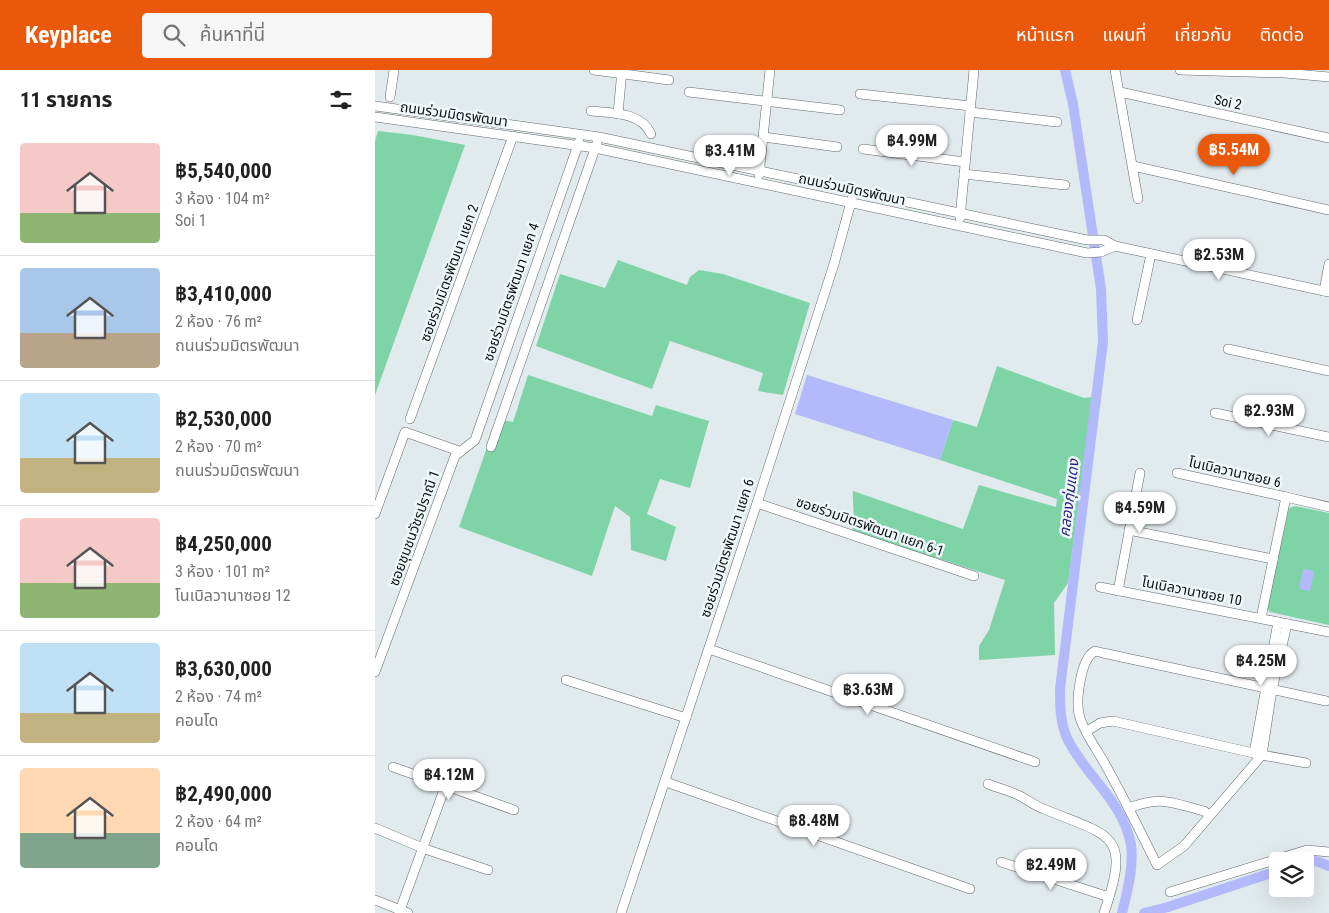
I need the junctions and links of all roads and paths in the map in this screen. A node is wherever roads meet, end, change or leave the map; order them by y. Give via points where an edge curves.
1 (394, 70) edge
2 (594, 70) edge
3 (770, 70) edge
4 (974, 70) edge
5 (1115, 70) edge
6 (1180, 70) edge
7 (622, 72) edge
8 (1329, 77) edge
9 (669, 80) dead end
10 (689, 92) dead end
11 (1120, 92) junction
12 (860, 94) dead end
13 (391, 97) dead end
14 (767, 101) junction
15 (375, 106) edge
16 (970, 109) junction
17 (840, 110) dead end
18 (591, 111) dead end
19 (618, 114) junction
20 (375, 117) edge
21 (1057, 122) dead end
22 (651, 134) dead end
23 (582, 135) junction
24 (513, 136) junction
25 (599, 136) junction
26 (764, 137) junction
27 (1329, 138) edge
28 (578, 146) junction
29 (837, 147) dead end
30 (595, 148) junction
31 (863, 150) dead end
32 (965, 162) junction
33 (1133, 166) junction
34 (760, 171) junction
35 (964, 174) junction
36 (759, 183) junction
37 (1065, 185) dead end
38 (854, 191) junction
39 (1138, 198) dead end
40 (851, 203) junction
41 (1329, 210) edge
42 (961, 214) junction
43 (959, 226) junction
44 (1115, 246) junction
45 (1151, 254) junction
46 (1329, 264) edge
47 (1327, 292) edge
48 (1137, 320) dead end
49 (1228, 349) dead end
50 (1329, 371) edge
51 (1215, 414) dead end
52 (410, 420) dead end
53 (1329, 437) edge
54 (491, 447) dead end
55 (459, 451) junction
56 (1140, 473) dead end
57 (1177, 473) dead end
58 (1286, 497) junction
59 (757, 503) junction
60 (1329, 507) edge
61 (375, 514) edge
62 (1129, 530) junction
63 (1273, 559) junction
64 (974, 576) dead end
65 (1100, 587) dead end
66 (1118, 591) junction
67 (1261, 618) junction
68 (1282, 623) junction
69 (1329, 632) edge
70 (709, 649) junction
71 (375, 672) edge
72 (566, 680) dead end
73 (1268, 689) junction
74 (1326, 701) dead end
75 (686, 718) junction
76 (1087, 731) junction
77 (1258, 754) junction
78 (1035, 762) dead end
79 (1306, 762) dead end
80 (393, 767) dead end
81 (666, 782) junction
82 (988, 784) dead end
83 (445, 787) junction
84 (1129, 808) junction
85 (513, 810) dead end
86 (1209, 815) junction
87 (375, 828) edge
88 (425, 849) junction
89 (1329, 852) edge
90 (1001, 862) dead end
91 (488, 870) dead end
92 (970, 890) dead end
93 (1170, 892) dead end
94 (1109, 897) junction
95 (375, 900) edge
96 (403, 912) edge
97 (621, 913) edge
98 (1104, 913) edge

1 - 13 street
2 - 7 street
3 - 14 street
4 - 16 street
5 - 11 street
6 - 8 street
7 - 9 street
7 - 19 street
10 - 14 street
11 - 27 street, Soi 2
11 - 33 street
12 - 16 street
14 - 17 street
14 - 26 street
15 - 23 street, ถนนร่วมมิตรพัฒนา
16 - 21 street
16 - 32 street
18 - 19 street
19 - 22 street via 641,121
20 - 24 street, ถนนร่วมมิตรพัฒนา
23 - 25 street, ถนนร่วมมิตรพัฒนา
23 - 28 street, ซอยร่วมมิตรพัฒนา แยก 4
24 - 28 street, ถนนร่วมมิตรพัฒนา
24 - 52 street, ซอยร่วมมิตรพัฒนา แยก 2
25 - 30 street
25 - 34 street, ถนนร่วมมิตรพัฒนา
26 - 29 street
26 - 34 street
28 - 30 street, ถนนร่วมมิตรพัฒนา
28 - 55 street, ซอยร่วมมิตรพัฒนา แยก 4 via 475,440
30 - 36 street, ถนนร่วมมิตรพัฒนา
30 - 54 street
31 - 32 street
32 - 35 street
33 - 39 street
33 - 41 street
34 - 36 street
34 - 38 street, ถนนร่วมมิตรพัฒนา
35 - 37 street
35 - 42 street
36 - 40 street, ถนนร่วมมิตรพัฒนา
38 - 40 street, ซอยร่วมมิตรพัฒนา แยก 6
38 - 42 street, ถนนร่วมมิตรพัฒนา
40 - 43 street, ถนนร่วมมิตรพัฒนา
40 - 59 street, ซอยร่วมมิตรพัฒนา แยก 6
42 - 43 street
42 - 44 street, ถนนร่วมมิตรพัฒนา via 1087,240 1100,239
43 - 44 street, ถนนร่วมมิตรพัฒนา via 1087,253
44 - 45 street, ถนนร่วมมิตรพัฒนา
45 - 47 street, ถนนร่วมมิตรพัฒนา
45 - 48 street
46 - 47 street
49 - 50 street
51 - 53 street
55 - 61 street via 405,432
55 - 71 street, ซอยชุมชนวัชรปราณี 1
56 - 62 street
57 - 58 street, โนเบิลวานาซอย 6
58 - 60 street, โนเบิลวานาซอย 6
58 - 63 street
59 - 64 street, ซอยร่วมมิตรพัฒนา แยก 6-1
59 - 70 street, ซอยร่วมมิตรพัฒนา แยก 6
62 - 63 street
62 - 66 street
63 - 67 street
65 - 66 street, โนเบิลวานาซอย 10
66 - 67 street, โนเบิลวานาซอย 10
67 - 68 street, โนเบิลวานาซอย 10
68 - 69 street, โนเบิลวานาซอย 10
68 - 73 street
70 - 75 street, ซอยร่วมมิตรพัฒนา แยก 6
70 - 78 street
72 - 75 street
73 - 74 street
73 - 76 street via 1095,651 1085,660 1079,698 1080,719
73 - 77 street
75 - 81 street, ซอยร่วมมิตรพัฒนา แยก 6
76 - 77 street via 1100,723 1113,721
76 - 84 street
77 - 79 street
77 - 86 street
80 - 83 street
81 - 92 street
81 - 97 street, ซอยร่วมมิตรพัฒนา แยก 6
82 - 94 street via 1103,833 1112,845 1117,863
83 - 85 street
83 - 88 street
84 - 86 street via 1159,800
84 - 86 street via 1157,865 1184,846
87 - 88 street
88 - 91 street
88 - 96 street
89 - 93 street via 1307,850
90 - 94 street
94 - 98 street
95 - 96 street

